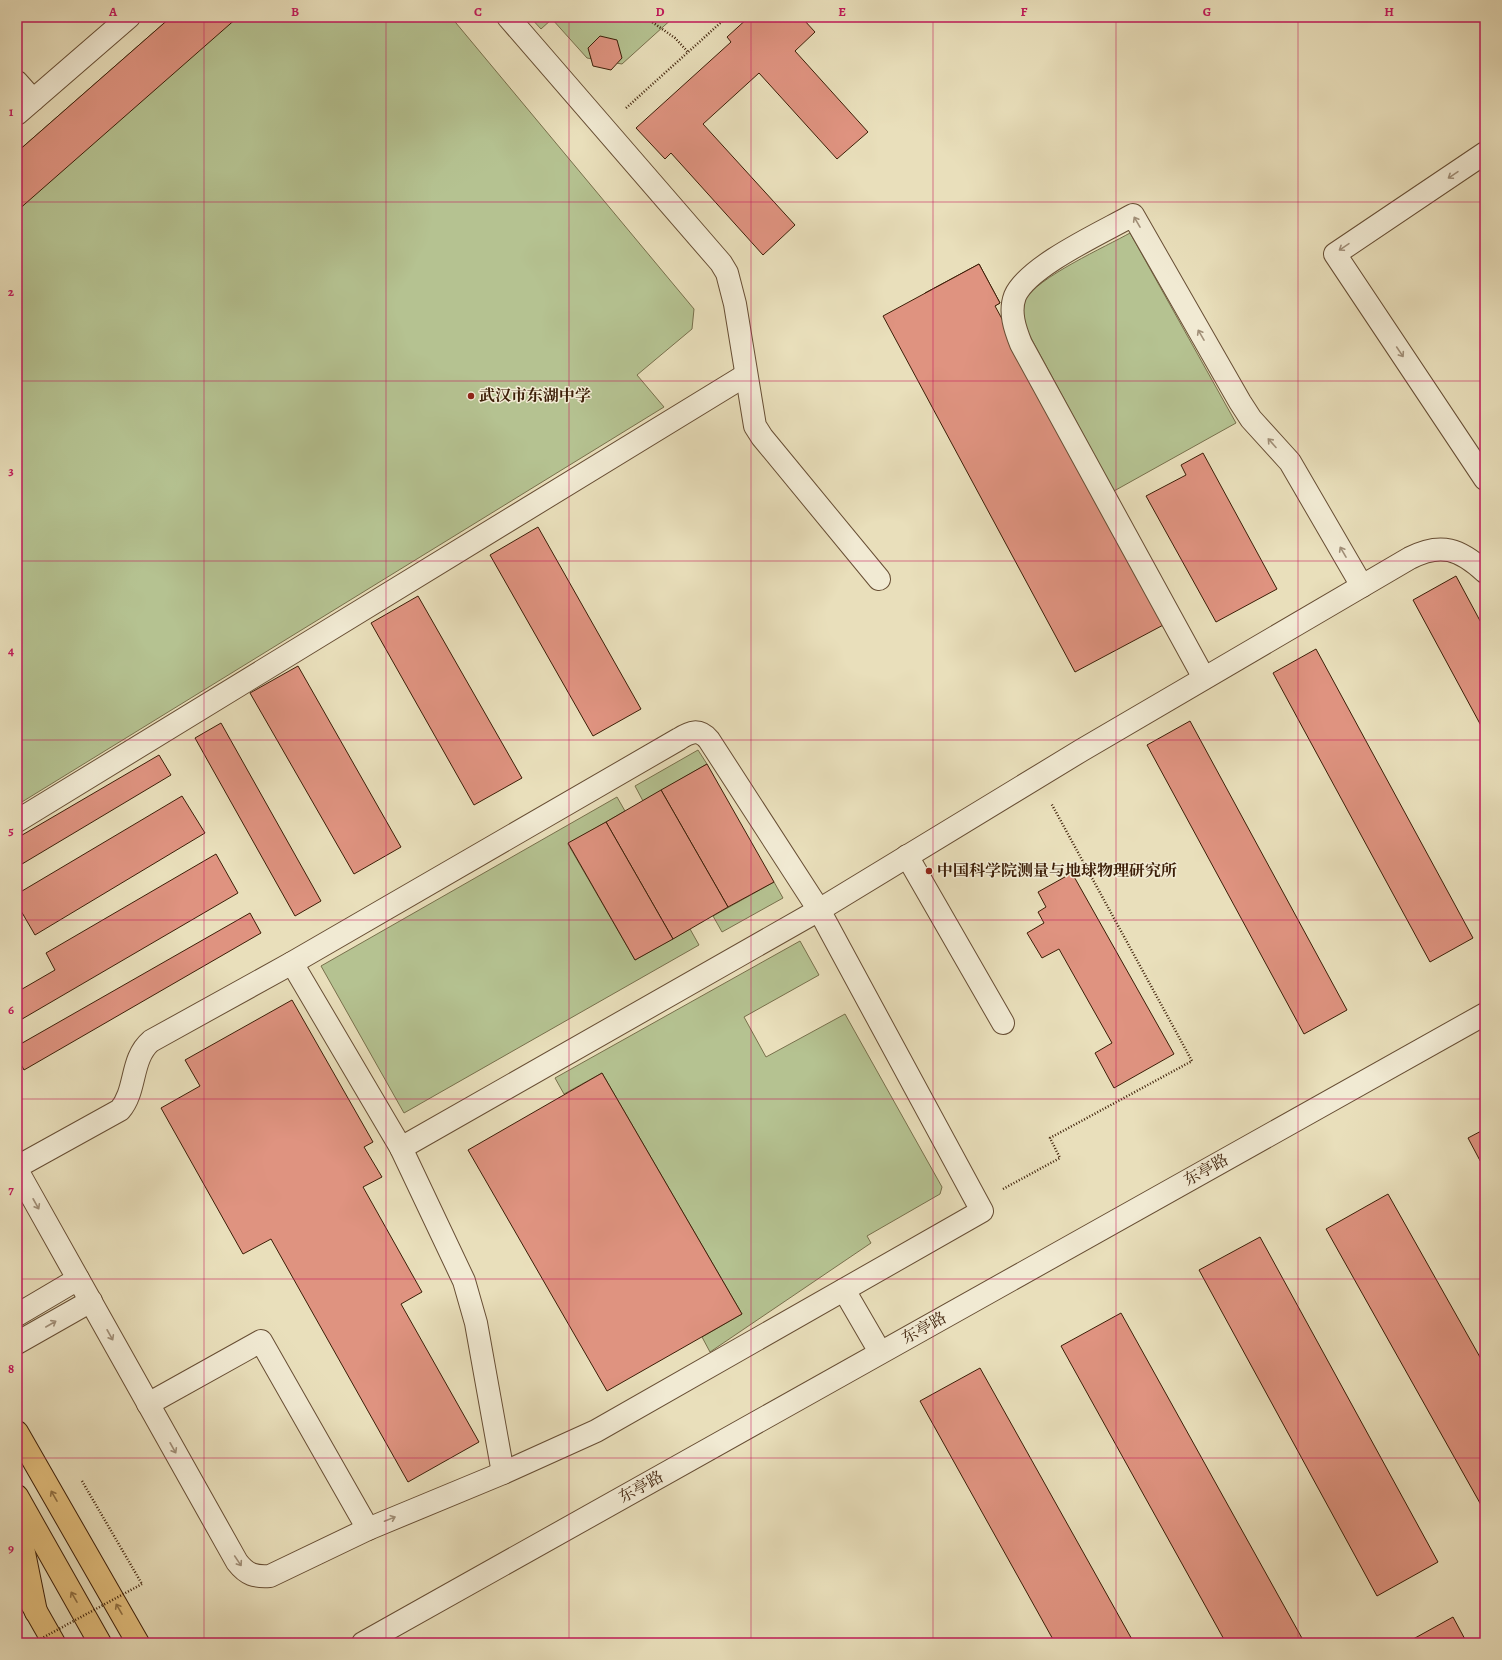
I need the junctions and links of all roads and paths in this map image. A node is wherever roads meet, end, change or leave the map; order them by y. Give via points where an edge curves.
1 (129, 17) edge
2 (508, 17) edge
3 (645, 17) edge
4 (727, 17) edge
5 (688, 52) junction
6 (17, 82) edge
7 (25, 107) edge
8 (605, 128) junction
9 (1485, 154) edge
10 (746, 375) junction
11 (1485, 479) edge
12 (1485, 572) edge
13 (878, 579) dead end
14 (1362, 586) junction
15 (1204, 678) junction
16 (1037, 777) junction
17 (17, 821) edge
18 (907, 856) junction
19 (819, 910) junction
20 (292, 963) junction
21 (1485, 1014) edge
22 (1003, 1023) dead end
23 (401, 1148) junction
24 (17, 1167) edge
25 (17, 1170) edge
26 (978, 1203) junction
27 (78, 1280) junction
28 (844, 1290) junction
29 (91, 1301) junction
30 (17, 1314) edge
31 (17, 1343) edge
32 (880, 1352) junction
33 (148, 1404) junction
34 (17, 1432) edge
35 (503, 1473) junction
36 (79, 1475) dead end
37 (17, 1496) edge
38 (17, 1518) edge
39 (368, 1528) junction
40 (17, 1578) edge
41 (36, 1612) junction
42 (34, 1643) edge
43 (54, 1643) edge
44 (100, 1643) edge
45 (138, 1643) edge
46 (363, 1643) edge

1 - 7 street
2 - 8 street
3 - 5 path via 675,38
4 - 5 path
5 - 8 path
6 - 7 street
8 - 10 street via 713,252 727,273 735,304
9 -> 11 street via 1335,254
10 - 13 street via 752,415 762,437
10 - 17 street
12 - 14 street via 1457,553 1435,548 1410,558
14 - 15 street
14 -> 15 street via 1290,462 1251,419 1240,402 1133,215 1042,266 1023,284 1015,296 1012,311 1014,327
15 - 16 street
16 - 18 street
16 - 26 path via 1192,1061 1050,1138 1060,1158
18 - 19 street
18 - 22 street
19 - 20 street via 709,740 701,732 696,732 679,739
19 - 23 street
19 - 26 street
20 - 23 street
20 - 24 street via 151,1041 142,1048 129,1096 120,1110
21 - 32 street, 东亭路
23 - 35 street via 464,1281 476,1323
25 -> 27 street
26 - 28 street via 982,1211
27 - 29 street
27 - 30 street
28 - 32 street
28 - 35 street via 596,1431
31 -> 29 street
29 -> 33 street
32 - 46 street, 东亭路
33 -> 39 street via 237,1562 246,1572 257,1577 270,1576
33 - 39 street via 261,1341
45 -> 34 highway
39 -> 35 street
36 - 42 path, bridge via 142,1584
44 -> 37 highway
38 - 41 highway
40 - 41 highway
41 - 43 highway

